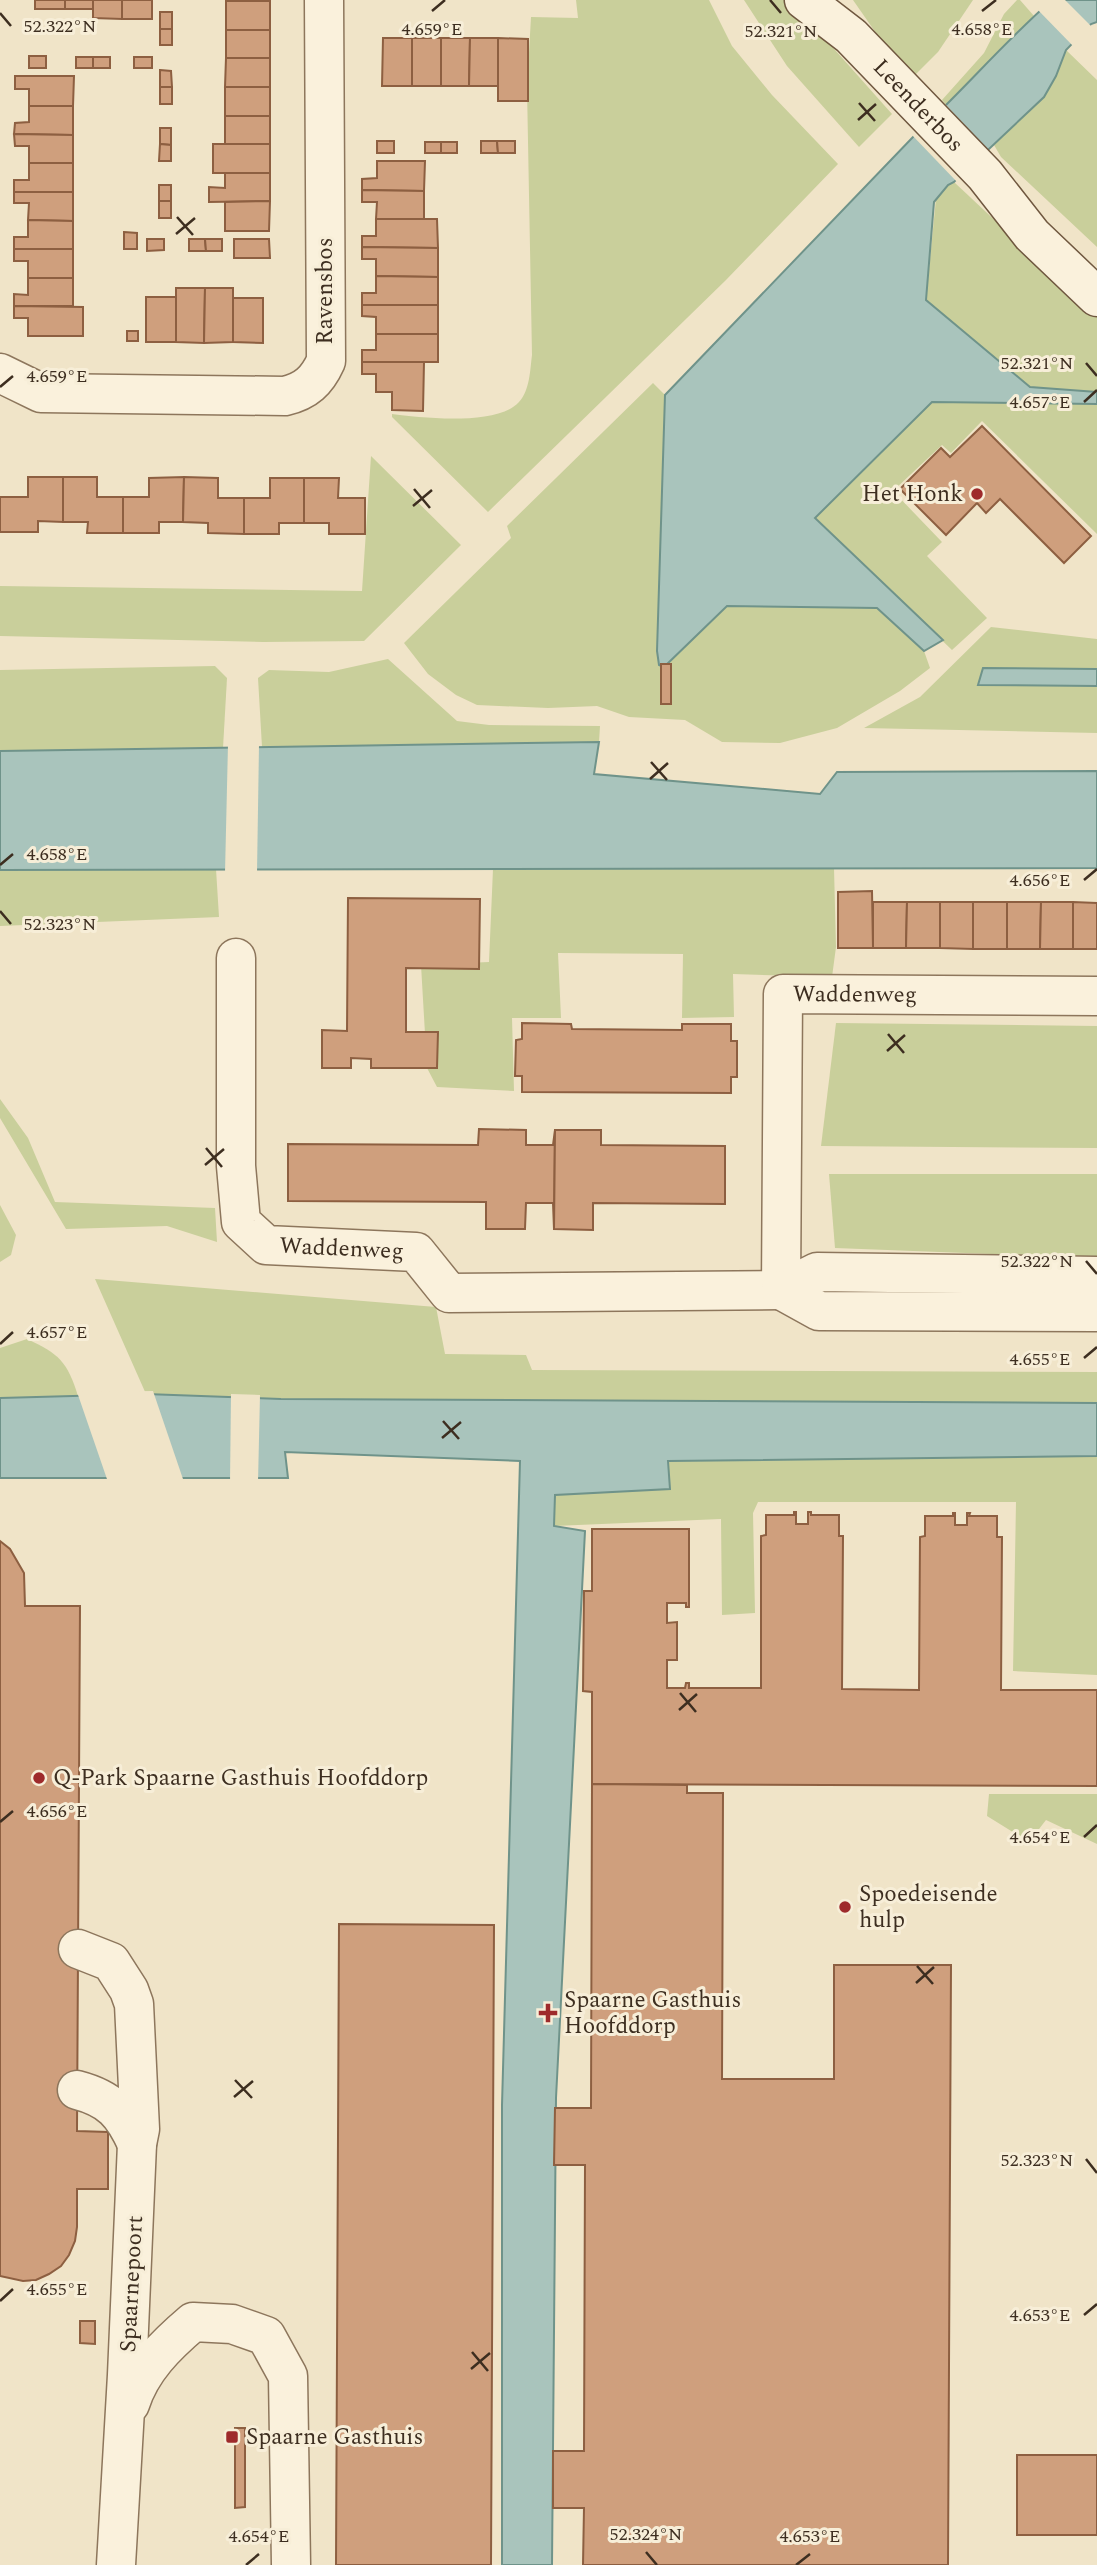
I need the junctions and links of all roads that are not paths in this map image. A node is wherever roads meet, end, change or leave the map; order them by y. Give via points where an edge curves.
1 (324, 0) edge
2 (804, 0) edge
3 (836, 0) edge
4 (851, 36) junction
5 (985, 175) junction
6 (1097, 267) edge
7 (1097, 297) edge
8 (0, 373) edge
9 (236, 958) dead end
10 (1097, 996) edge
11 (1097, 1276) edge
12 (781, 1290) junction
13 (1097, 1312) edge
14 (78, 1949) dead end
15 (77, 2090) dead end
16 (137, 2144) junction
17 (125, 2423) junction
18 (116, 2565) edge
19 (291, 2565) edge

1 - 8 street, Ravensbos via 326,361 319,376 302,392 285,396 233,396 41,393
2 - 4 street, Leenderbos
3 - 4 street, Leenderbos
4 - 5 street, Leenderbos
5 - 6 street, Leenderbos
5 - 7 street, Leenderbos via 1032,235
9 - 12 street, Waddenweg via 236,1166 241,1222 266,1245 416,1252 449,1293
10 - 12 street, Waddenweg via 783,994
11 - 12 street, Waddenweg via 817,1272
12 - 13 street, Waddenweg via 819,1311
14 - 16 street, Spaarnepoort via 111,1962 134,2004
15 - 16 street via 113,2105
16 - 17 street, Spaarnepoort
17 - 18 street, Spaarnepoort
17 - 19 street, Spaarnepoort via 136,2385 165,2346 194,2322 232,2324 266,2336 288,2376

